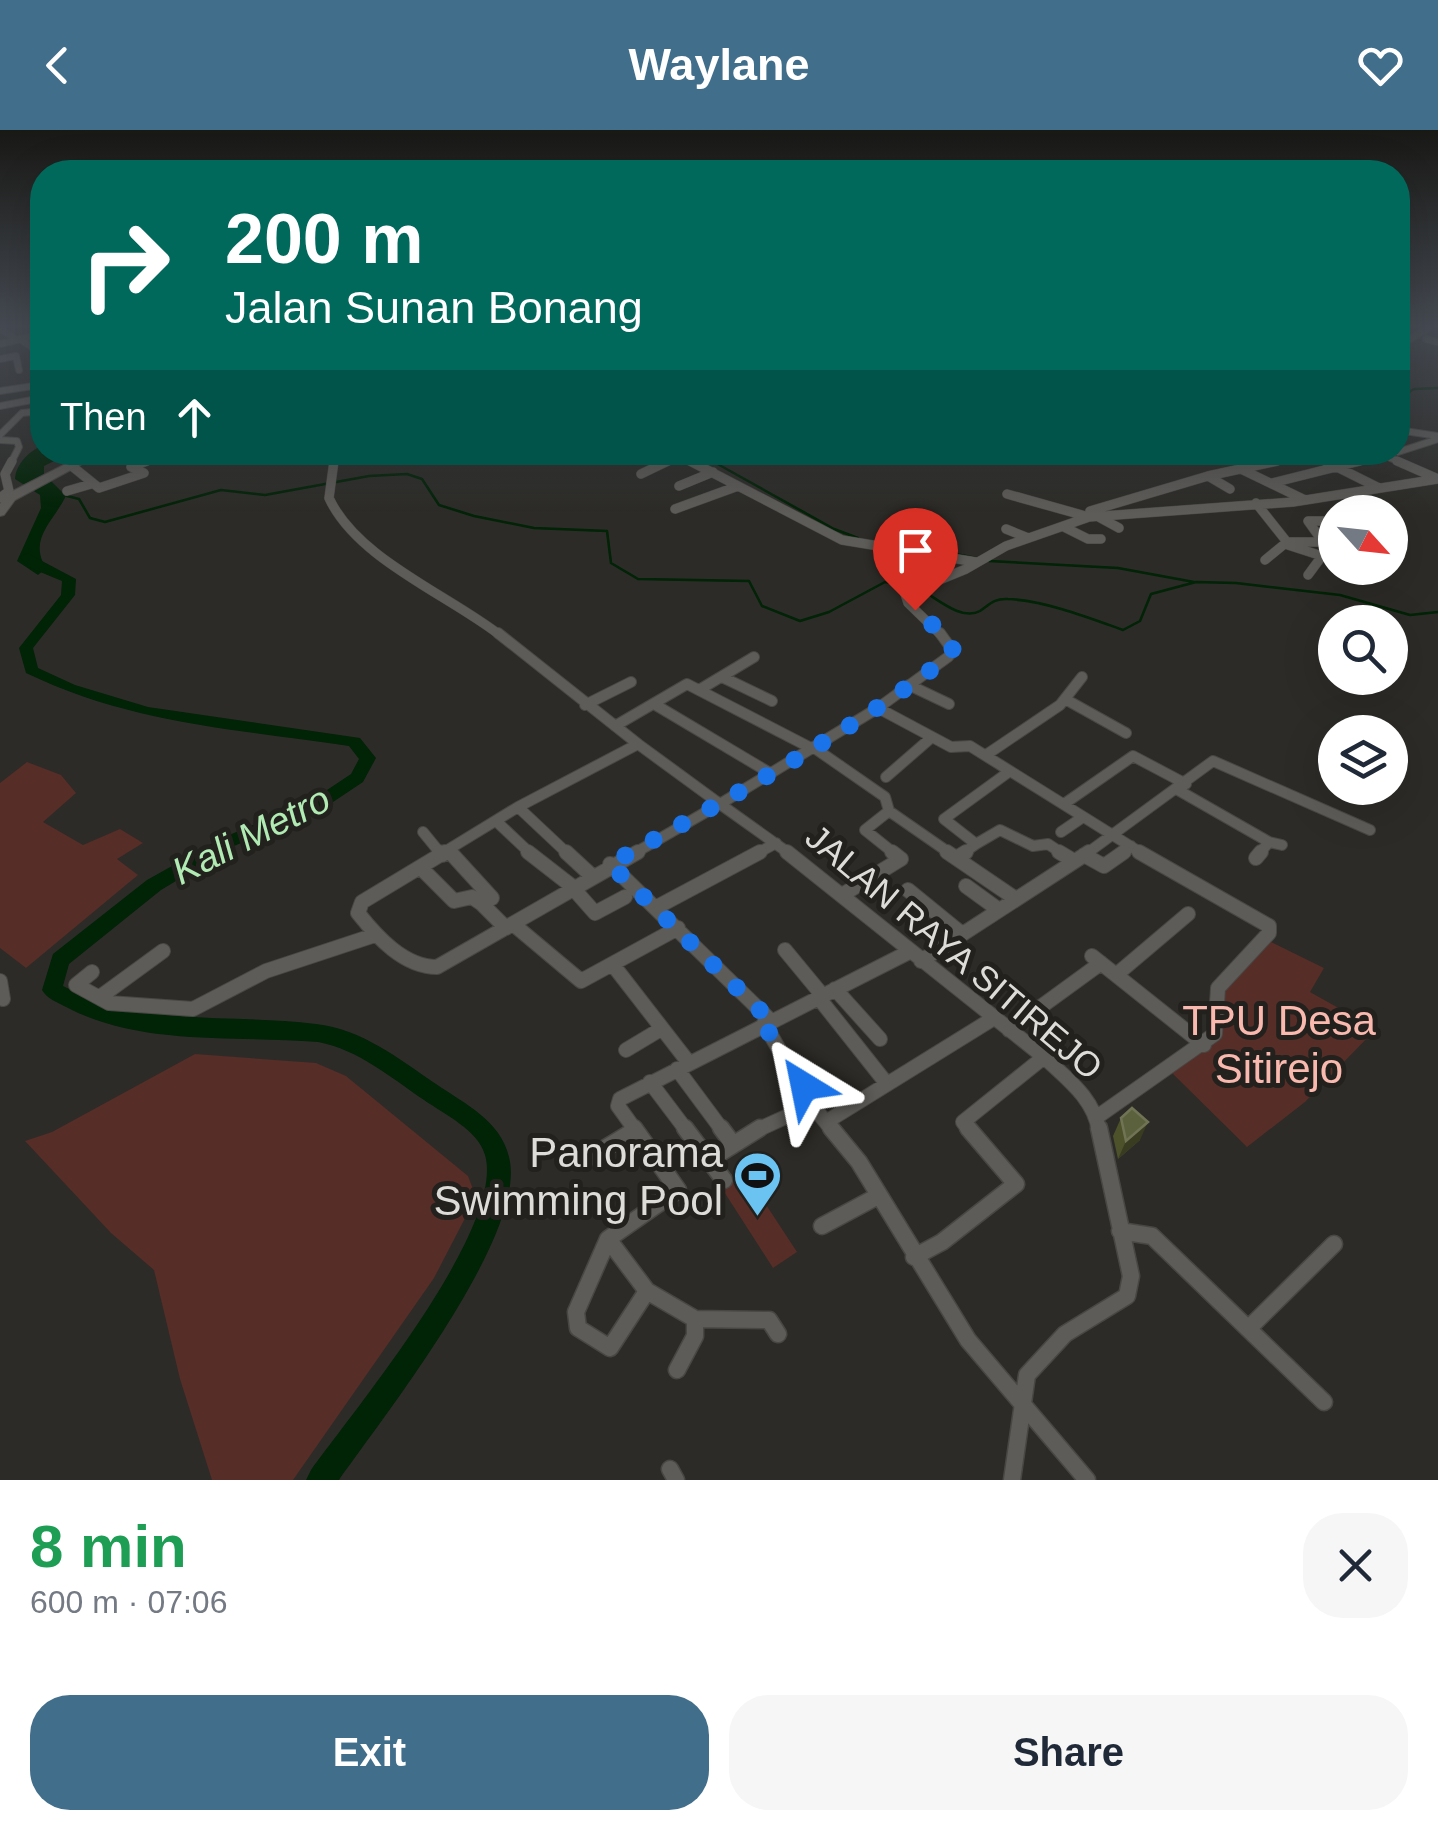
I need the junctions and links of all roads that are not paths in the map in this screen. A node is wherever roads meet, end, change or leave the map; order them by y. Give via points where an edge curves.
1 (30, 400) edge
2 (0, 406) edge
3 (30, 413) edge
4 (1410, 429) edge
5 (1437, 436) edge
6 (0, 438) edge
7 (1410, 447) edge
8 (77, 465) edge
9 (135, 465) edge
10 (333, 465) edge
11 (657, 465) edge
12 (699, 465) edge
13 (1265, 465) edge
14 (1335, 465) edge
15 (1346, 465) edge
16 (1405, 465) edge
17 (74, 467) junction
18 (1338, 467) junction
19 (1244, 470) junction
20 (713, 472) junction
21 (641, 474) dead end
22 (1208, 476) junction
23 (1438, 479) edge
24 (1272, 483) junction
25 (90, 484) junction
26 (679, 486) dead end
27 (738, 486) junction
28 (1379, 488) junction
29 (1230, 489) dead end
30 (68, 491) dead end
31 (1007, 494) dead end
32 (0, 498) edge
33 (1305, 500) junction
34 (1256, 503) junction
35 (675, 509) dead end
36 (0, 512) edge
37 (1089, 515) junction
38 (1318, 521) edge
39 (1064, 526) junction
40 (1006, 528) dead end
41 (1119, 528) dead end
42 (1318, 535) edge
43 (1028, 538) junction
44 (1100, 539) dead end
45 (1303, 542) junction
46 (1318, 542) edge
47 (1286, 543) junction
48 (1318, 549) edge
49 (980, 560) junction
50 (1265, 560) dead end
51 (1308, 575) dead end
52 (754, 657) dead end
53 (1082, 676) dead end
54 (722, 677) junction
55 (631, 682) dead end
56 (909, 685) junction
57 (699, 690) junction
58 (772, 700) dead end
59 (1065, 700) junction
60 (654, 704) junction
61 (949, 704) dead end
62 (585, 705) junction
63 (878, 708) junction
64 (615, 726) junction
65 (1126, 732) dead end
66 (932, 737) junction
67 (639, 743) junction
68 (812, 747) junction
69 (986, 756) junction
70 (1010, 771) junction
71 (770, 773) junction
72 (886, 777) dead end
73 (1182, 787) junction
74 (720, 804) junction
75 (1064, 804) junction
76 (518, 807) junction
77 (890, 812) junction
78 (1083, 816) junction
79 (496, 820) junction
80 (1370, 830) dead end
81 (423, 832) dead end
82 (1061, 832) dead end
83 (1114, 836) junction
84 (776, 843) junction
85 (976, 844) junction
86 (1131, 846) junction
87 (446, 853) junction
88 (958, 856) junction
89 (1079, 858) junction
90 (1256, 858) dead end
91 (610, 864) junction
92 (422, 868) junction
93 (592, 876) junction
94 (966, 886) dead end
95 (573, 887) junction
96 (908, 890) dead end
97 (842, 895) junction
98 (625, 897) dead end
99 (1016, 899) junction
100 (482, 904) junction
101 (658, 907) junction
102 (999, 910) junction
103 (1188, 914) dead end
104 (510, 926) junction
105 (678, 928) junction
106 (962, 934) junction
107 (375, 935) junction
108 (785, 950) dead end
109 (163, 952) dead end
110 (914, 957) junction
111 (612, 965) junction
112 (92, 972) dead end
113 (1116, 974) junction
114 (0, 981) edge
115 (238, 986) junction
116 (825, 994) junction
117 (100, 997) junction
118 (3, 999) dead end
119 (220, 1007) dead end
120 (994, 1018) junction
121 (767, 1021) junction
122 (661, 1030) junction
123 (1009, 1030) junction
124 (880, 1039) dead end
125 (1204, 1045) junction
126 (626, 1050) dead end
127 (1044, 1057) junction
128 (683, 1066) junction
129 (650, 1082) junction
130 (887, 1084) junction
131 (812, 1104) junction
132 (1097, 1116) junction
133 (826, 1122) junction
134 (635, 1130) junction
135 (733, 1144) junction
136 (589, 1158) dead end
137 (709, 1160) junction
138 (724, 1180) dead end
139 (878, 1196) junction
140 (822, 1226) dead end
141 (1120, 1232) junction
142 (608, 1239) junction
143 (1334, 1244) dead end
144 (914, 1257) junction
145 (648, 1292) junction
146 (695, 1320) junction
147 (1250, 1327) junction
148 (778, 1334) dead end
149 (677, 1370) dead end
150 (1324, 1402) dead end
151 (1020, 1405) junction
152 (1012, 1480) edge
153 (1087, 1480) edge

1 - 2 street
3 - 6 street via 22,413
4 - 5 street
5 - 7 street
6 - 32 street via 19,447 4,474 9,491
8 - 17 main road
9 - 25 street via 144,473 99,488
10 - 62 street, JALAN RAYA SITIREJO via 328,484 334,508 358,533 493,629
11 - 21 street
12 - 20 street
13 - 19 street
14 - 18 street
15 - 18 street
16 - 23 street
17 - 25 street
17 - 36 main road via 19,492
18 - 24 street
18 - 28 street
19 - 22 street
19 - 24 street
20 - 26 street
20 - 27 street
22 - 29 street
22 - 37 street
23 - 28 street
24 - 33 street
25 - 30 street
27 - 35 street
27 - 49 street via 842,540
28 - 33 street
31 - 37 street
33 - 34 street
34 - 37 street
34 - 47 street
37 - 39 street
37 - 41 street
38 - 42 street via 1308,521
39 - 43 street
39 - 44 street
40 - 43 street
43 - 49 street
45 - 46 street
45 - 47 street
45 - 48 street
47 - 50 street
47 - 51 street via 1322,556
49 - 56 street via 909,590 906,600 953,650
52 - 54 street
53 - 59 street
54 - 57 street
54 - 58 street
55 - 62 street
56 - 61 street
56 - 63 street
57 - 60 street via 687,684
57 - 68 street
59 - 65 street
59 - 69 street
60 - 64 street
60 - 71 street
62 - 64 street, JALAN RAYA SITIREJO
63 - 66 street
63 - 68 street
64 - 67 street, JALAN RAYA SITIREJO
66 - 69 street
66 - 72 street
67 - 74 street, JALAN RAYA SITIREJO
67 - 76 street
68 - 71 street
68 - 77 street via 885,797
69 - 70 street
70 - 75 street
70 - 85 street via 944,819
71 - 74 street
73 - 75 street via 1136,756
73 - 80 street via 1213,761
73 - 83 street
73 - 90 street via 1276,843
74 - 84 street, JALAN RAYA SITIREJO
74 - 91 street
75 - 78 street
76 - 79 street
76 - 93 street
77 - 88 street
77 - 97 street via 865,830 901,859
78 - 82 street
78 - 83 street
79 - 87 street
79 - 95 street
81 - 87 street
83 - 86 street
83 - 89 street
84 - 97 street, JALAN RAYA SITIREJO
84 - 101 street
85 - 88 street
85 - 89 street via 1008,830 1033,846 1048,844
86 - 89 street via 1102,866
86 - 125 street via 1270,929 1218,988 1218,1028
87 - 92 street
87 - 100 street via 492,898
88 - 99 street
89 - 99 street
91 - 93 street
91 - 101 street
92 - 100 street via 454,901 472,897
92 - 107 street via 360,905 358,913
93 - 95 street
94 - 102 street
95 - 98 street via 599,918
95 - 104 street
96 - 106 street
97 - 110 street, JALAN RAYA SITIREJO
99 - 102 street
100 - 104 street
101 - 105 street
102 - 106 street
103 - 113 street
104 - 107 street via 437,968 421,967
104 - 111 street via 581,981
105 - 111 street
105 - 121 street
106 - 110 street
107 - 115 street
108 - 116 street
109 - 117 street
110 - 116 street
110 - 120 street, JALAN RAYA SITIREJO
111 - 122 street
112 - 117 street via 76,985
113 - 123 street via 1096,959
113 - 125 street
114 - 118 street
115 - 117 street via 193,1009
115 - 119 street
116 - 121 street
116 - 124 street
116 - 130 street
120 - 123 street, JALAN RAYA SITIREJO
120 - 130 street
121 - 128 street
121 - 131 street via 781,1053 799,1068
122 - 126 street
122 - 128 street
123 - 127 street, JALAN RAYA SITIREJO
125 - 132 street
127 - 132 street, JALAN RAYA SITIREJO
127 - 144 street via 963,1121 1016,1184
128 - 129 street
128 - 135 street
129 - 134 street via 618,1103
129 - 137 street
130 - 133 street
131 - 133 street
131 - 135 street
132 - 141 street, JALAN RAYA SITIREJO
133 - 139 street
134 - 136 street
134 - 142 street via 678,1190
135 - 137 street
137 - 138 street
139 - 140 street
139 - 144 street
141 - 147 street via 1152,1236
141 - 151 street, JALAN RAYA SITIREJO via 1131,1268 1127,1296 1054,1343 1027,1375
142 - 145 street
142 - 145 street via 576,1312 578,1328 610,1348
143 - 147 street
144 - 151 street
145 - 146 street
146 - 148 street via 768,1320
146 - 149 street via 695,1336
147 - 150 street
151 - 152 street, JALAN RAYA SITIREJO
151 - 153 street

